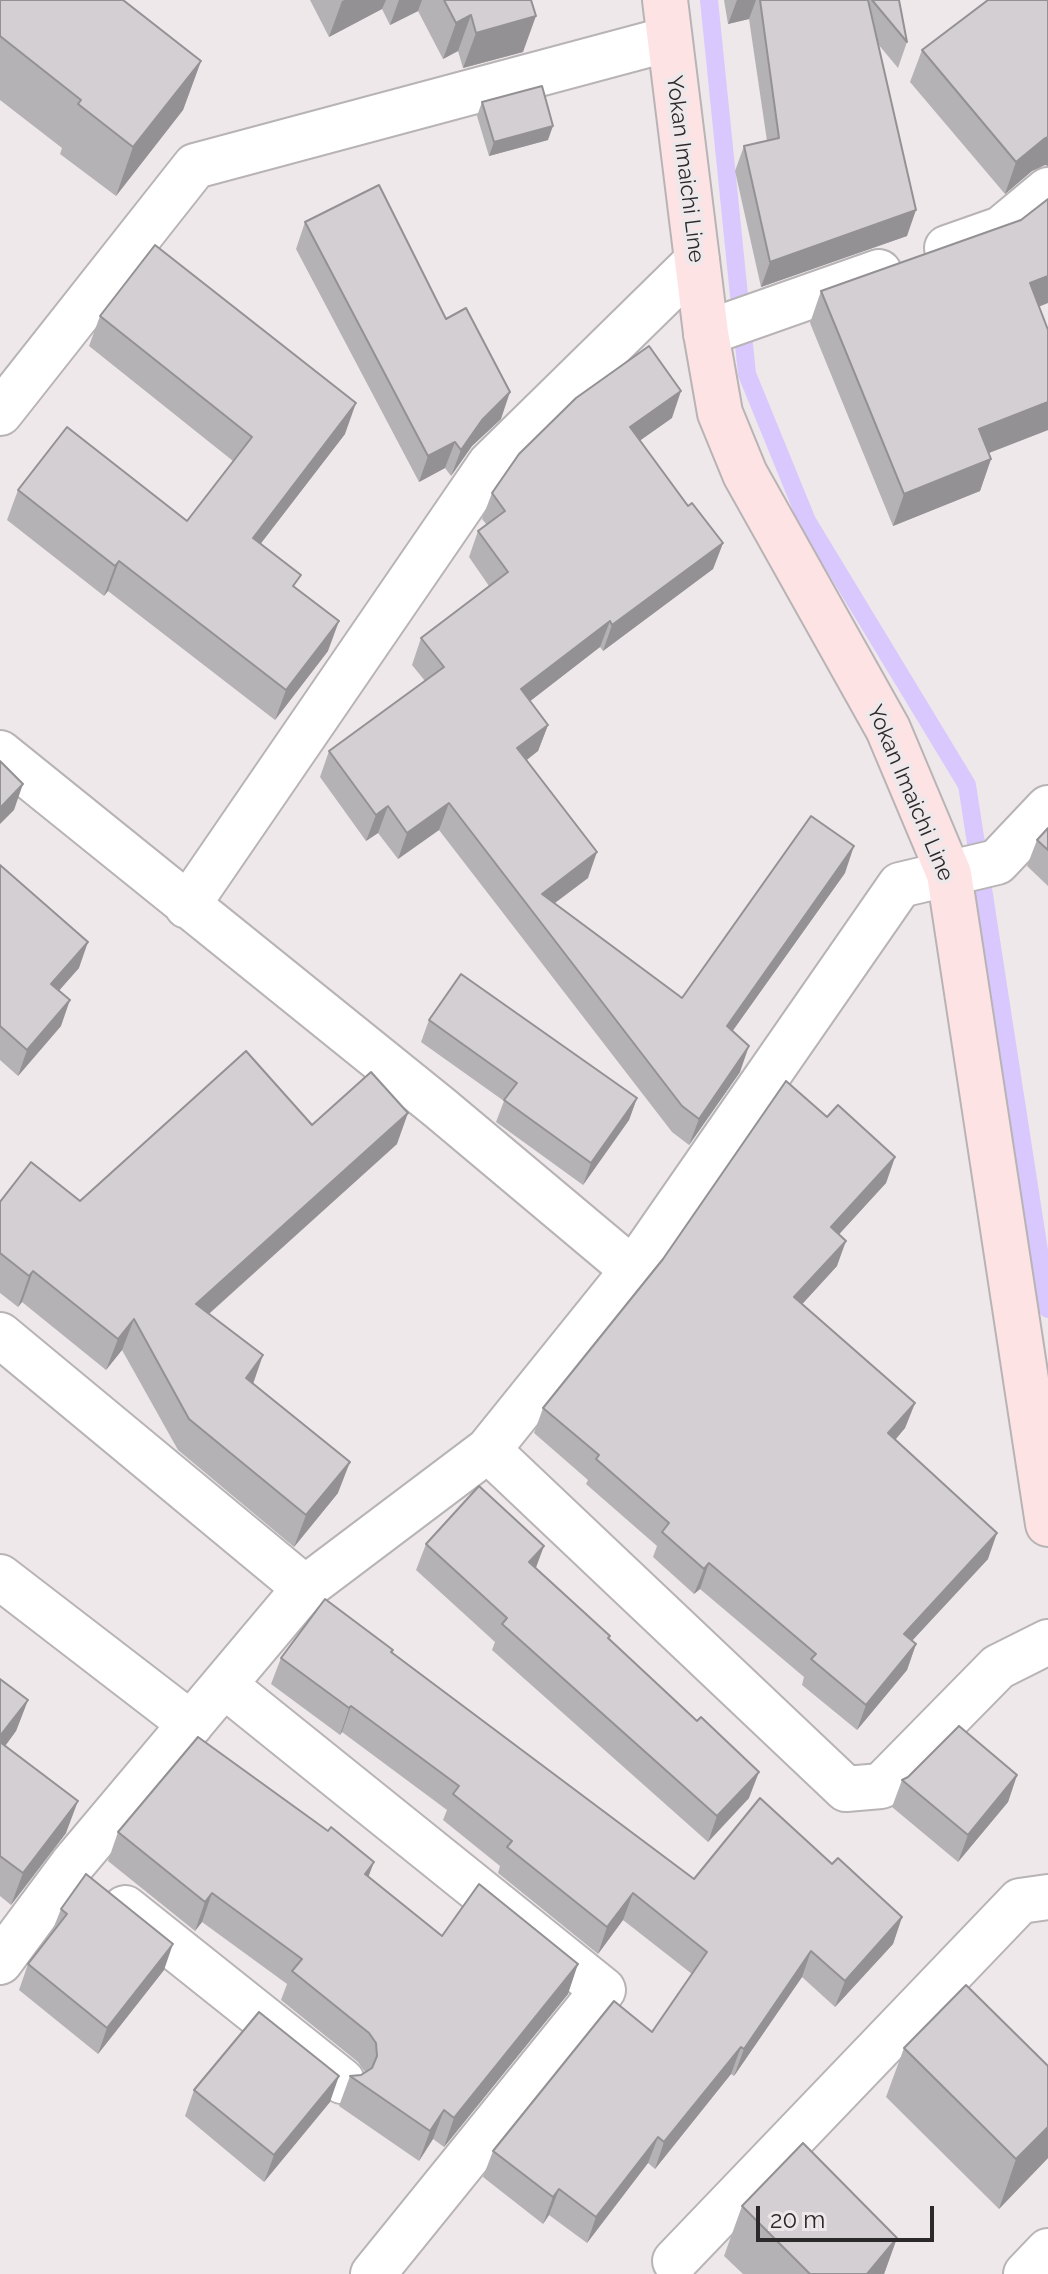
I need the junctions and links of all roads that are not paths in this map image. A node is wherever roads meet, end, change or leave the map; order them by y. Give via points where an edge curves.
1 (667, 20) edge
2 (1048, 190) edge
3 (697, 261) junction
4 (706, 333) junction
5 (0, 413) edge
6 (0, 753) edge
7 (1048, 808) edge
8 (949, 874) junction
9 (187, 906) junction
10 (633, 1270) junction
11 (0, 1335) edge
12 (488, 1450) junction
13 (1048, 1524) edge
14 (0, 1577) edge
15 (305, 1588) junction
16 (1048, 1642) edge
17 (224, 1685) junction
18 (191, 1724) junction
19 (72, 1865) junction
20 (1048, 1897) edge
21 (0, 1962) edge
22 (342, 2081) dead end
23 (1048, 2251) edge
24 (675, 2261) dead end
25 (373, 2274) edge
26 (1026, 2274) edge

1 - 3 main road, Yokan Imaichi Line
1 - 5 street via 195,166
2 - 4 street via 1001,229
3 - 4 main road, Yokan Imaichi Line
3 - 9 street via 490,464
4 - 8 main road, Yokan Imaichi Line via 720,413 745,474 888,729
6 - 9 street
7 - 8 street via 997,862
8 - 10 street via 900,885
8 - 13 main road, Yokan Imaichi Line
9 - 10 street
10 - 12 street
11 - 15 street
12 - 15 street
12 - 16 street via 846,1789 881,1786 998,1667
14 - 18 street
15 - 17 street
17 - 18 street
17 - 25 street via 603,1990
18 - 19 street
19 - 21 street
19 - 22 street
20 - 24 street via 1020,1901
23 - 26 street

